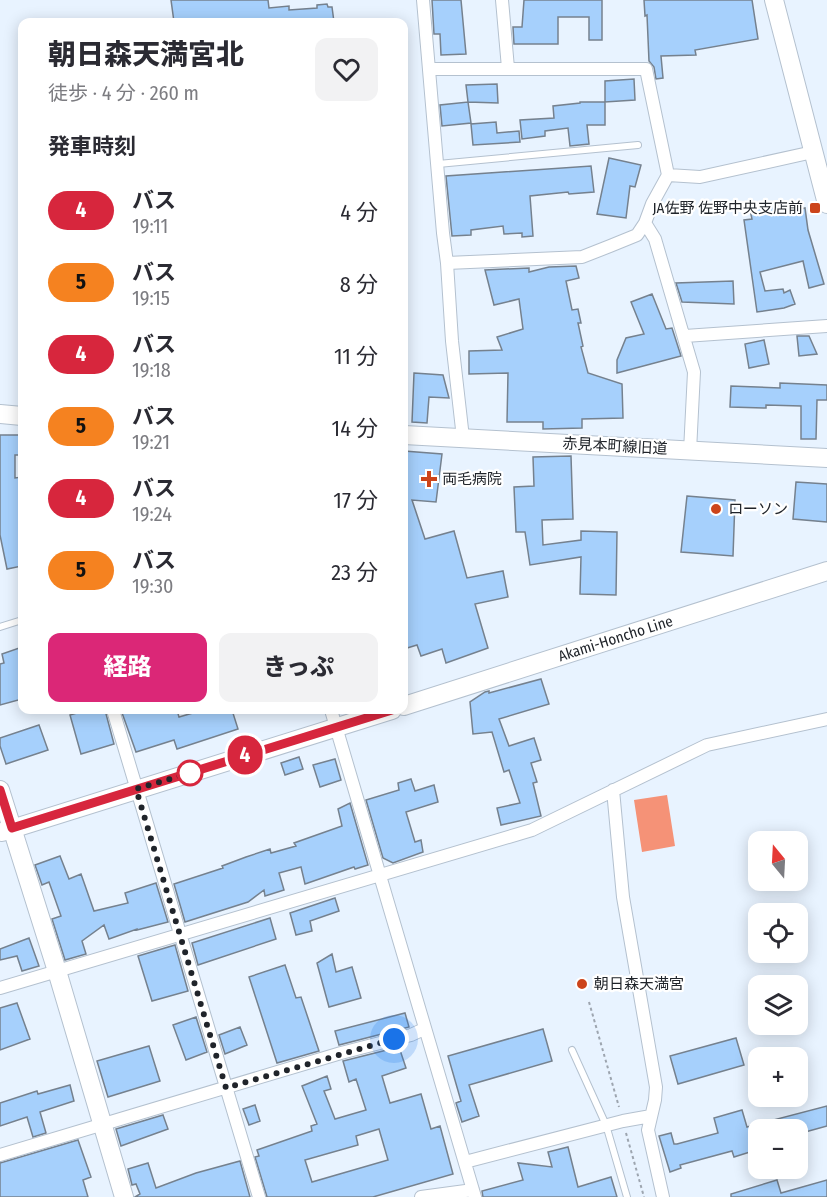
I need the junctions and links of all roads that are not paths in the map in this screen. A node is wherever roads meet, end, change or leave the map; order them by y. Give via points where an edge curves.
1 (423, 0) edge
2 (502, 0) edge
3 (774, 0) edge
4 (508, 68) junction
5 (430, 69) junction
6 (638, 145) dead end
7 (813, 152) junction
8 (438, 164) junction
9 (668, 175) junction
10 (827, 204) edge
11 (645, 223) junction
12 (447, 263) junction
13 (827, 326) edge
14 (685, 336) junction
15 (0, 414) edge
16 (18, 416) edge
17 (408, 435) edge
18 (463, 438) junction
19 (690, 451) junction
20 (827, 458) edge
21 (827, 571) edge
22 (18, 621) edge
23 (0, 627) edge
24 (408, 705) edge
25 (114, 714) edge
26 (363, 714) edge
27 (334, 718) edge
28 (827, 719) edge
29 (136, 789) junction
30 (0, 790) edge
31 (613, 790) junction
32 (6, 830) edge
33 (380, 875) junction
34 (180, 934) junction
35 (57, 971) junction
36 (0, 988) edge
37 (424, 1029) junction
38 (572, 1050) dead end
39 (226, 1088) junction
40 (651, 1116) junction
41 (102, 1125) junction
42 (606, 1125) junction
43 (0, 1155) edge
44 (465, 1162) junction
45 (474, 1193) edge
46 (124, 1197) edge
47 (259, 1197) edge
48 (421, 1197) edge
49 (627, 1197) edge
50 (663, 1197) edge

1 - 5 street
2 - 4 street
3 - 7 street
4 - 5 street
4 - 9 street via 646,69
5 - 8 street
6 - 8 lane
7 - 9 street via 700,177
7 - 10 street
8 - 12 street
9 - 11 street
11 - 12 street via 637,235 582,256
11 - 14 street via 655,240
12 - 18 street
13 - 14 street
14 - 19 street via 694,372
15 - 16 street
17 - 18 street, 赤見本町線旧道
18 - 19 street, 赤見本町線旧道
19 - 20 street, 赤見本町線旧道
21 - 24 street, Akami-Honcho Line
22 - 23 lane
25 - 29 street
26 - 27 street
27 - 29 street
27 - 33 street
28 - 31 street via 707,745
29 - 32 street
29 - 34 street
30 - 32 street
31 - 33 street via 532,830
31 - 40 street via 623,897 656,1087
32 - 35 street
33 - 34 street
33 - 37 street
34 - 35 street
34 - 39 street
35 - 36 street
35 - 41 street
37 - 39 street
37 - 44 street
38 - 42 lane
39 - 41 street
39 - 47 street
40 - 42 street
40 - 50 street via 648,1130
41 - 43 street
41 - 46 street
42 - 44 street
42 - 49 lane
44 - 45 street
45 - 48 street

